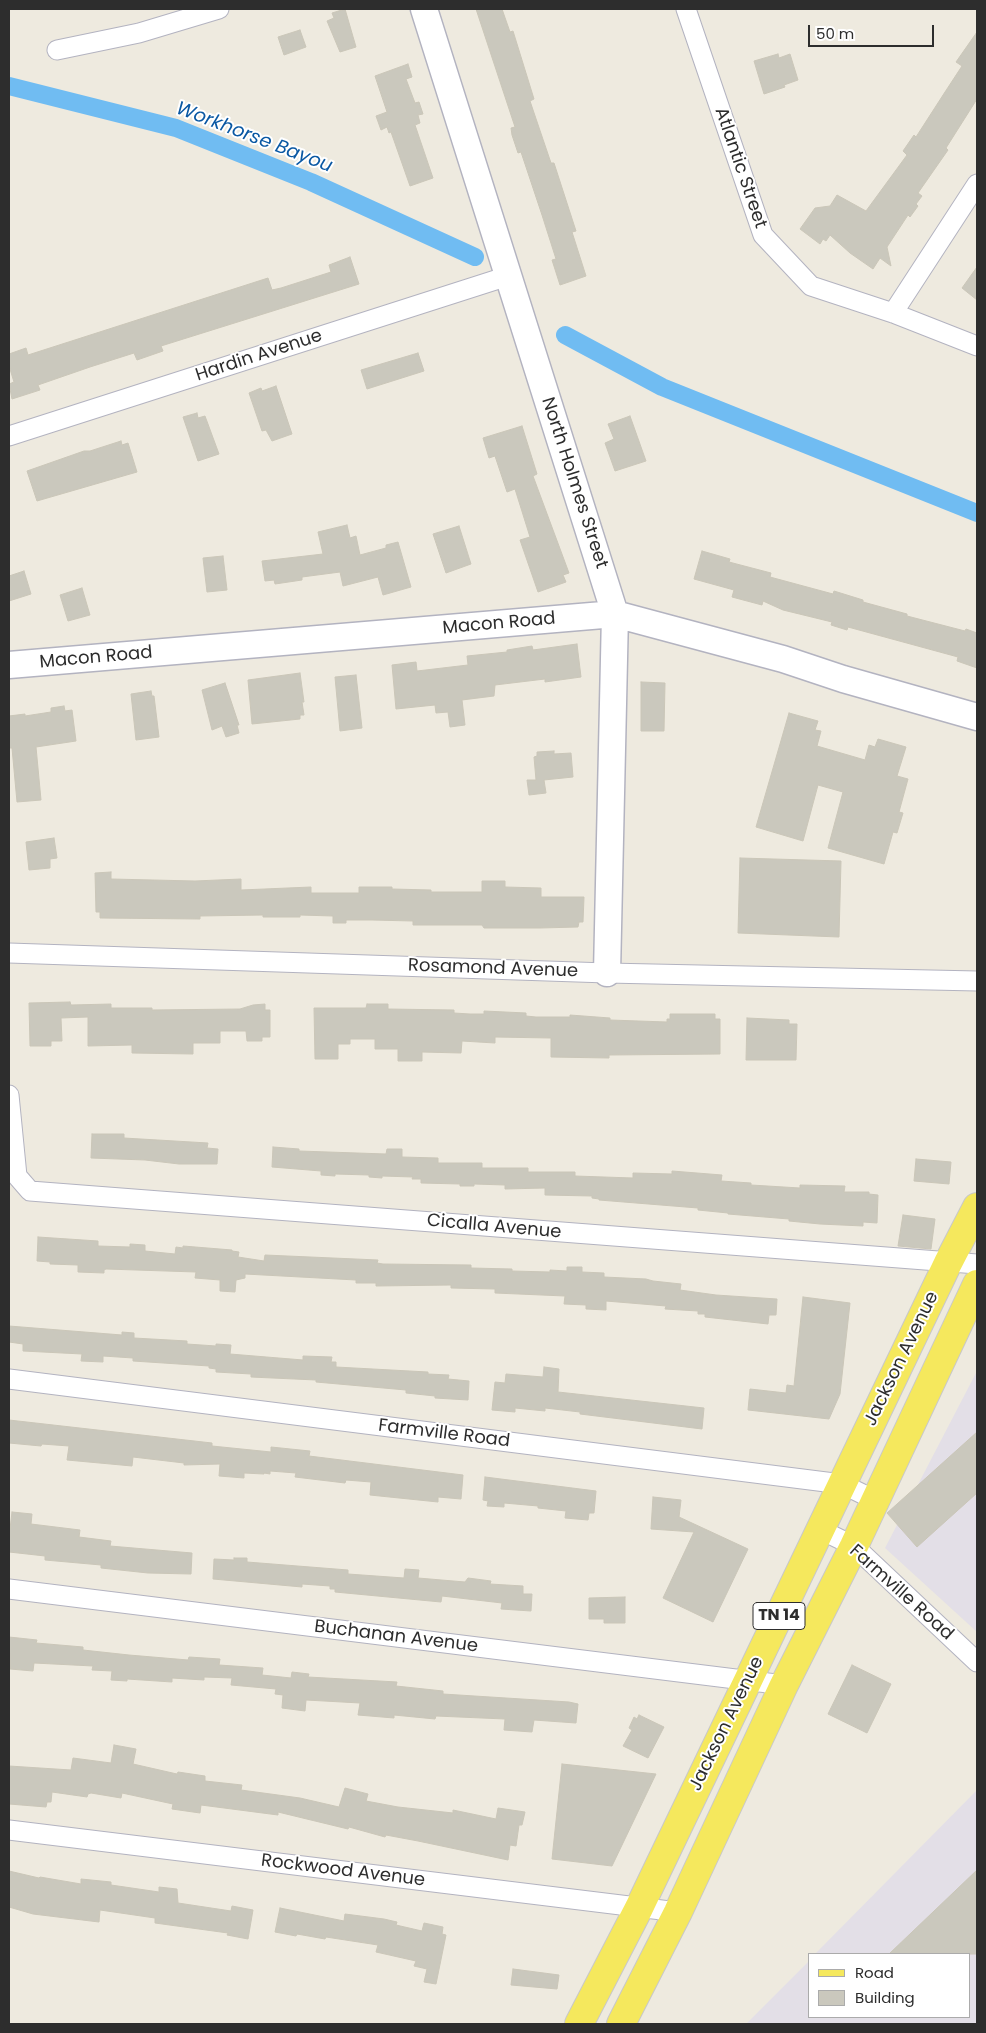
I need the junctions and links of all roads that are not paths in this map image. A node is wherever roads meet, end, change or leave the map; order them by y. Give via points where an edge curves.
1 (219, 9) edge
2 (424, 9) edge
3 (686, 9) edge
4 (57, 50) dead end
5 (977, 184) edge
6 (508, 276) junction
7 (893, 313) junction
8 (977, 346) edge
9 (9, 436) edge
10 (615, 614) junction
11 (9, 665) edge
12 (977, 717) edge
13 (9, 953) edge
14 (607, 973) junction
15 (977, 982) edge
16 (9, 1095) edge
17 (977, 1207) edge
18 (948, 1263) junction
19 (977, 1264) edge
20 (977, 1284) edge
21 (9, 1379) edge
22 (842, 1484) junction
23 (875, 1500) junction
24 (821, 1530) junction
25 (854, 1546) junction
26 (9, 1589) edge
27 (977, 1662) edge
28 (748, 1681) junction
29 (784, 1686) junction
30 (9, 1830) edge
31 (640, 1908) junction
32 (678, 1912) junction
33 (579, 2024) edge
34 (621, 2024) edge

1 - 4 street via 139,33
2 - 6 street, North Holmes Street
3 - 7 street, Atlantic Street via 763,235 811,286
5 - 7 street
6 - 9 street, Hardin Avenue
6 - 10 street, North Holmes Street
7 - 8 street, Atlantic Street
10 - 11 street, Macon Road
10 - 12 street, Macon Road via 783,659
10 - 14 street, North Holmes Street
13 - 14 street, Rosamond Avenue
14 - 15 street, Rosamond Avenue
16 - 18 street, Cicalla Avenue via 17,1176 30,1190
17 - 18 main road, Jackson Avenue / TN 14
18 - 19 street, Cicalla Avenue
18 - 22 main road, Jackson Avenue / TN 14
20 - 23 main road, Jackson Avenue / TN 14
21 - 22 street, Farmville Road
22 - 23 street, Farmville Road
22 - 24 main road, Jackson Avenue / TN 14
23 - 25 main road, Jackson Avenue / TN 14
24 - 25 street, Farmville Road
24 - 28 main road, Jackson Avenue / TN 14
25 - 27 street, Farmville Road
25 - 29 main road, Jackson Avenue / TN 14
26 - 28 street, Buchanan Avenue
28 - 29 street, Buchanan Avenue
28 - 31 main road, Jackson Avenue / TN 14
29 - 32 main road, Jackson Avenue / TN 14
30 - 31 street, Rockwood Avenue
31 - 32 street, Rockwood Avenue
31 - 33 main road, Jackson Avenue / TN 14
32 - 34 main road, Jackson Avenue / TN 14

